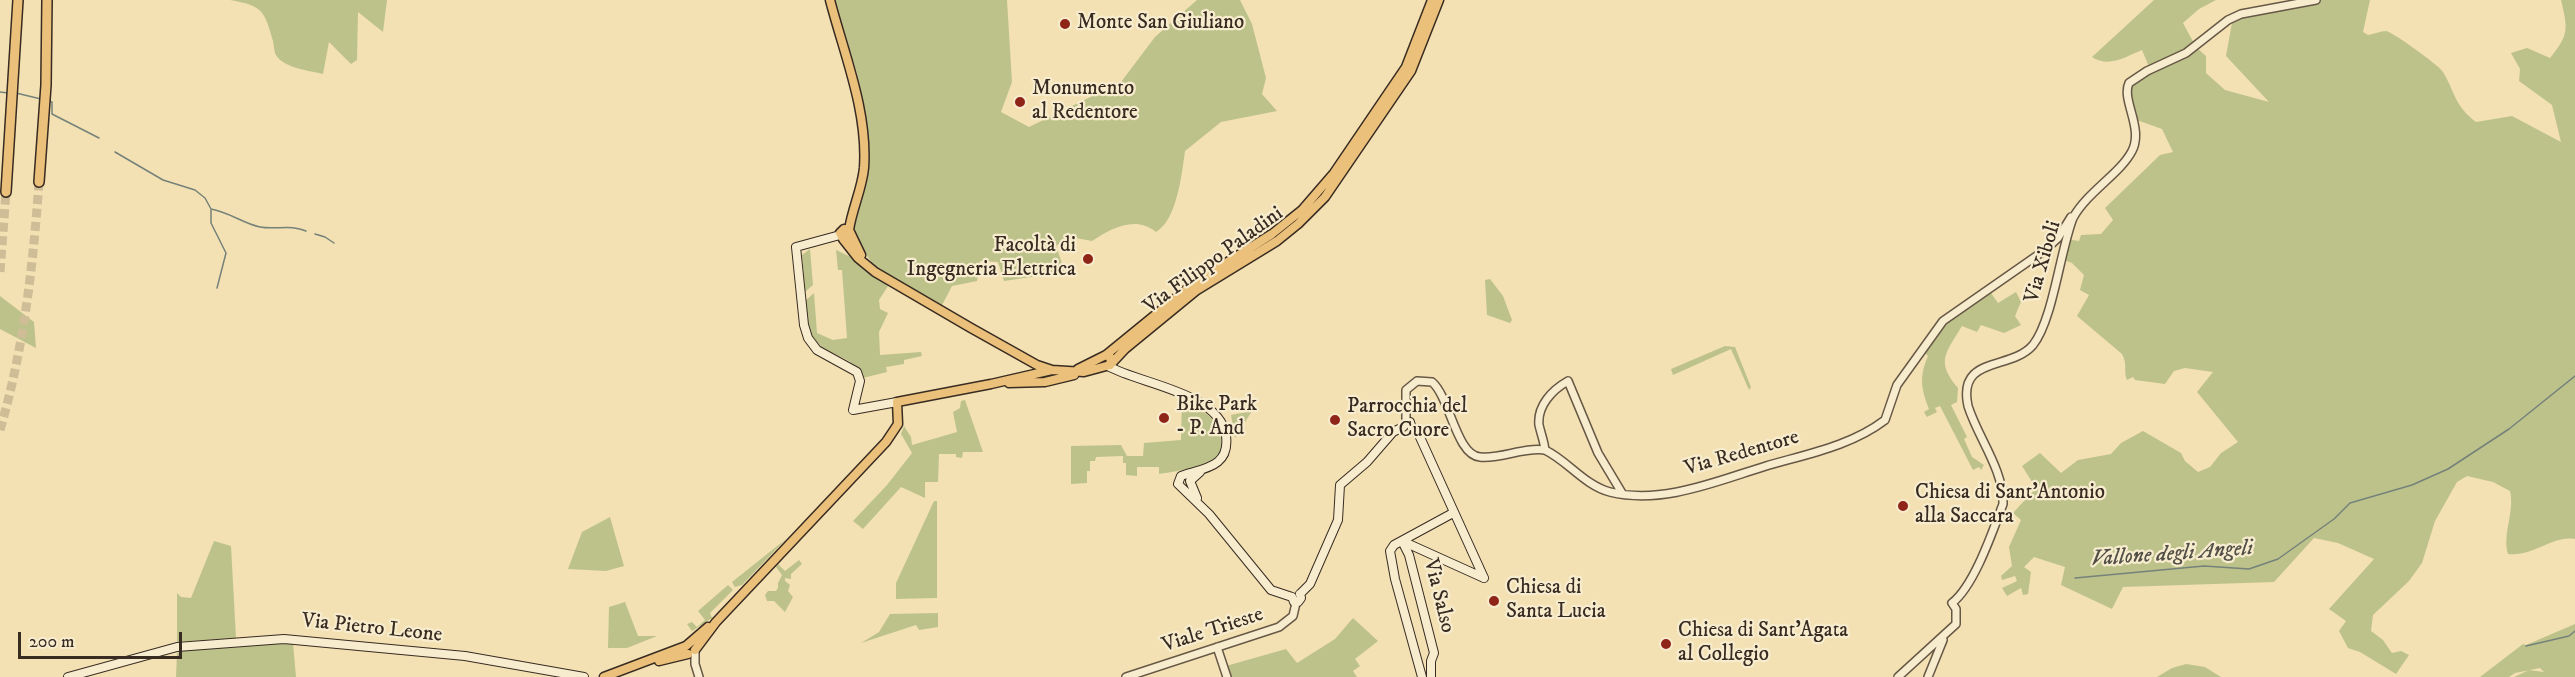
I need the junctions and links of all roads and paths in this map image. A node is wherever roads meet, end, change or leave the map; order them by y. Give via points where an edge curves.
1 (47, 0) edge
2 (830, 0) edge
3 (1432, 0) edge
4 (1439, 0) edge
5 (2316, 0) edge
6 (18, 3) edge
7 (39, 182) tunnel mouth
8 (6, 192) dead end
9 (2077, 211) junction
10 (845, 234) junction
11 (1024, 358) junction
12 (1108, 362) junction
13 (1039, 369) junction
14 (1064, 372) junction
15 (1084, 372) junction
16 (1021, 379) junction
17 (897, 402) junction
18 (1407, 426) junction
19 (1545, 450) junction
20 (1622, 493) junction
21 (1453, 513) junction
22 (1402, 541) junction
23 (1296, 598) junction
24 (1945, 635) junction
25 (1217, 647) junction
26 (691, 649) junction
27 (565, 675) edge
28 (68, 677) edge
29 (584, 677) edge
30 (604, 677) edge
31 (617, 677) edge
32 (699, 677) edge
33 (1126, 677) edge
34 (1227, 677) edge
35 (1422, 677) edge
36 (1431, 677) edge
37 (1898, 677) edge
38 (1928, 677) edge

1 - 7 highway
2 - 10 main road via 853,81 864,150 862,180 848,212
3 - 12 main road, Via Filippo Paladini via 1406,67 1334,173 1302,210 1272,234 1193,284
4 - 12 main road, Via Filippo Paladini via 1411,71 1325,197 1277,241 1197,290
5 - 9 street, Via Xiboli via 2241,14 2187,53 2131,80 2126,93 2134,119 2132,152
6 - 8 highway
9 - 20 street, Via Redentore via 2045,250 1943,321 1897,385 1888,417 1882,422 1835,446 1703,486 1665,494
9 - 24 street, Via Xiboli via 2039,336 2018,358 1979,369 1967,390 1968,406 2004,496 1990,537 1958,601 1954,626
10 - 11 main road via 875,272
10 - 17 main road via 796,247 808,338 817,350 857,372 860,381 853,410
11 - 13 main road
11 - 16 main road via 1026,367
12 - 14 main road
12 - 15 main road
12 - 23 main road via 1197,402 1216,415 1225,430 1226,451 1221,460 1186,481 1203,508 1271,590
13 - 14 main road
13 - 16 main road via 1036,378
14 - 15 main road
15 - 16 main road via 1045,382
16 - 17 main road
17 - 26 main road via 898,424 886,442
18 - 19 street via 1406,390 1412,383 1427,381 1439,390 1464,446 1472,455
18 - 21 main road via 1421,439
18 - 23 main road via 1389,435 1340,485 1338,520 1310,584
19 - 20 street, Via Redentore via 1599,488
19 - 20 street via 1539,426 1541,411 1549,396 1568,381 1598,453
21 - 22 main road
21 - 22 main road via 1484,578
22 - 35 main road via 1391,548 1390,555
22 - 36 main road, Via Salso via 1434,653
23 - 25 street, Viale Trieste via 1293,616 1284,624
24 - 37 street
24 - 38 street
25 - 33 street, Viale Trieste
25 - 34 street
26 - 30 main road
26 - 31 main road
26 - 32 street
27 - 28 main road, Via Pietro Leone via 465,656 292,639 177,646
27 - 29 main road, Via Pietro Leone

